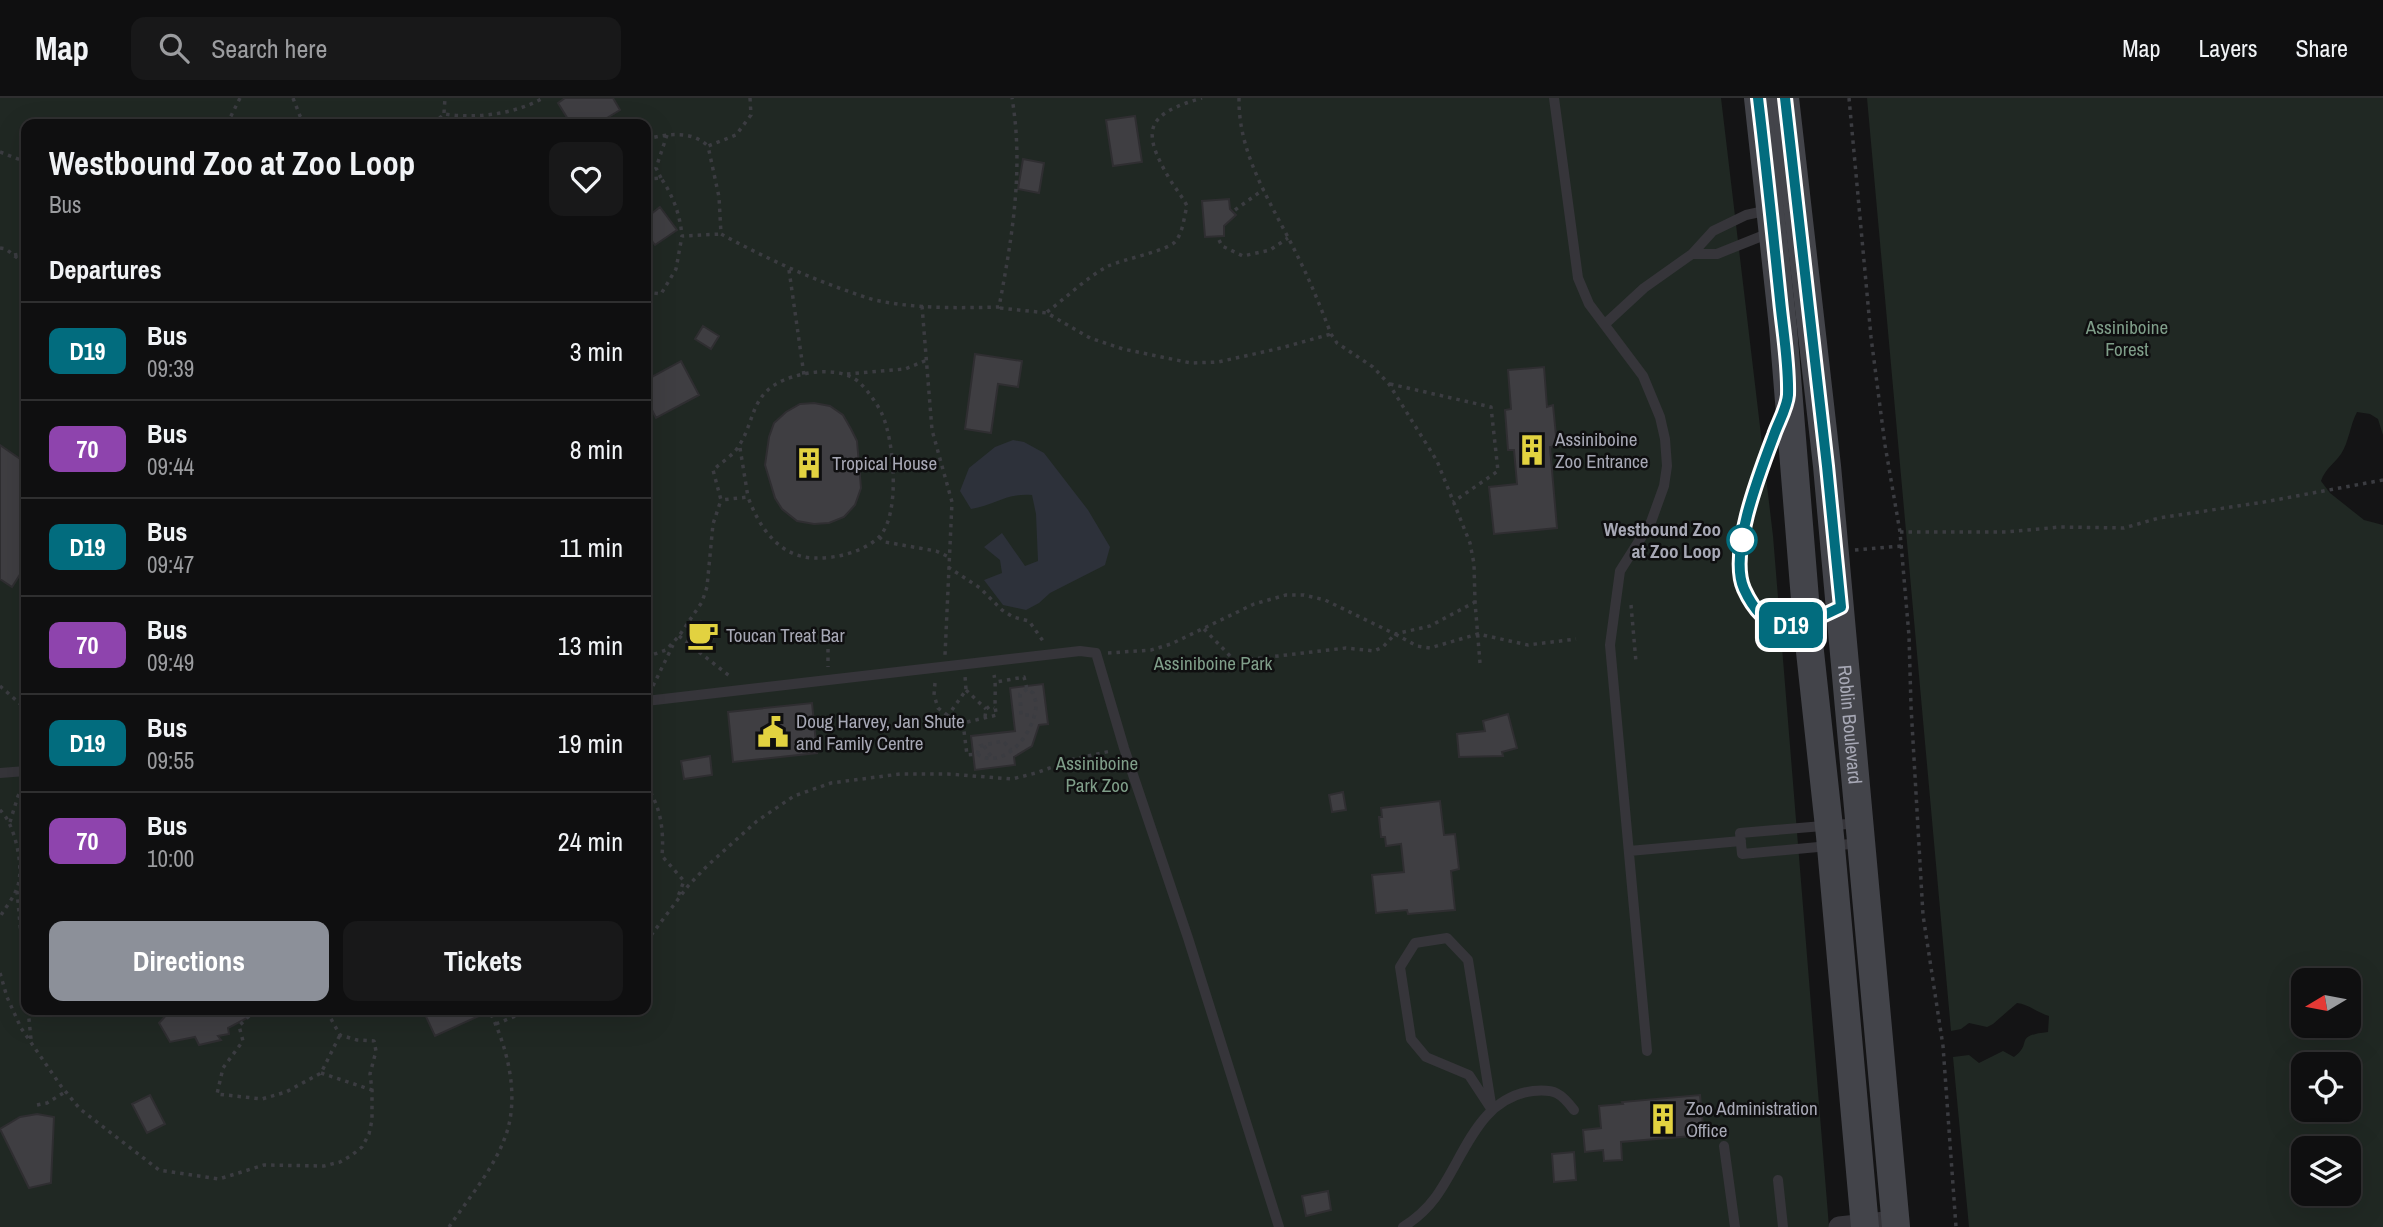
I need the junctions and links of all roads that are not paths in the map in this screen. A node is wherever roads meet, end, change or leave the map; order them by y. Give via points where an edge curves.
1 (1554, 98) edge
2 (1758, 98) edge
3 (1785, 98) edge
4 (1786, 219) junction
5 (1692, 254) junction
6 (1605, 324) junction
7 (1788, 398) junction
8 (1841, 607) junction
9 (1807, 624) junction
10 (651, 700) edge
11 (21, 771) edge
12 (0, 773) edge
13 (1860, 833) junction
14 (1830, 836) junction
15 (1741, 837) junction
16 (1629, 851) junction
17 (1647, 1051) dead end
18 (1492, 1110) junction
19 (1574, 1110) dead end
20 (1724, 1146) dead end
21 (1778, 1180) dead end
22 (1896, 1224) edge
23 (1856, 1226) edge
24 (1279, 1227) edge
25 (1403, 1227) edge
26 (1735, 1227) edge
27 (1783, 1227) edge

1 - 6 lane via 1578,278 1589,304
2 - 4 main road, Roblin Boulevard
3 - 4 main road, Roblin Boulevard
4 - 5 lane via 1717,254
4 - 5 lane via 1746,215 1713,231
4 - 7 main road, Roblin Boulevard
4 - 8 main road, Roblin Boulevard
5 - 6 lane via 1644,288
6 - 16 lane via 1652,395 1665,439 1667,466 1651,522 1620,571 1611,645
7 - 9 main road, Roblin Boulevard
7 - 9 lane via 1745,525 1739,573 1752,603 1765,618 1777,626
8 - 9 lane
8 - 13 main road, Roblin Boulevard
9 - 14 main road, Roblin Boulevard
10 - 24 lane via 1080,650 1096,653
11 - 12 lane
13 - 14 lane
13 - 14 lane
13 - 22 main road, Roblin Boulevard
14 - 15 lane
14 - 15 lane via 1742,854
14 - 23 main road, Roblin Boulevard
15 - 16 lane
16 - 17 lane
18 - 18 lane via 1468,960 1447,937 1415,943 1400,967 1411,1039 1426,1057 1469,1075
18 - 19 lane via 1520,1093 1550,1091 1560,1094
18 - 25 lane via 1435,1199
20 - 26 lane
21 - 27 lane
22 - 23 street

